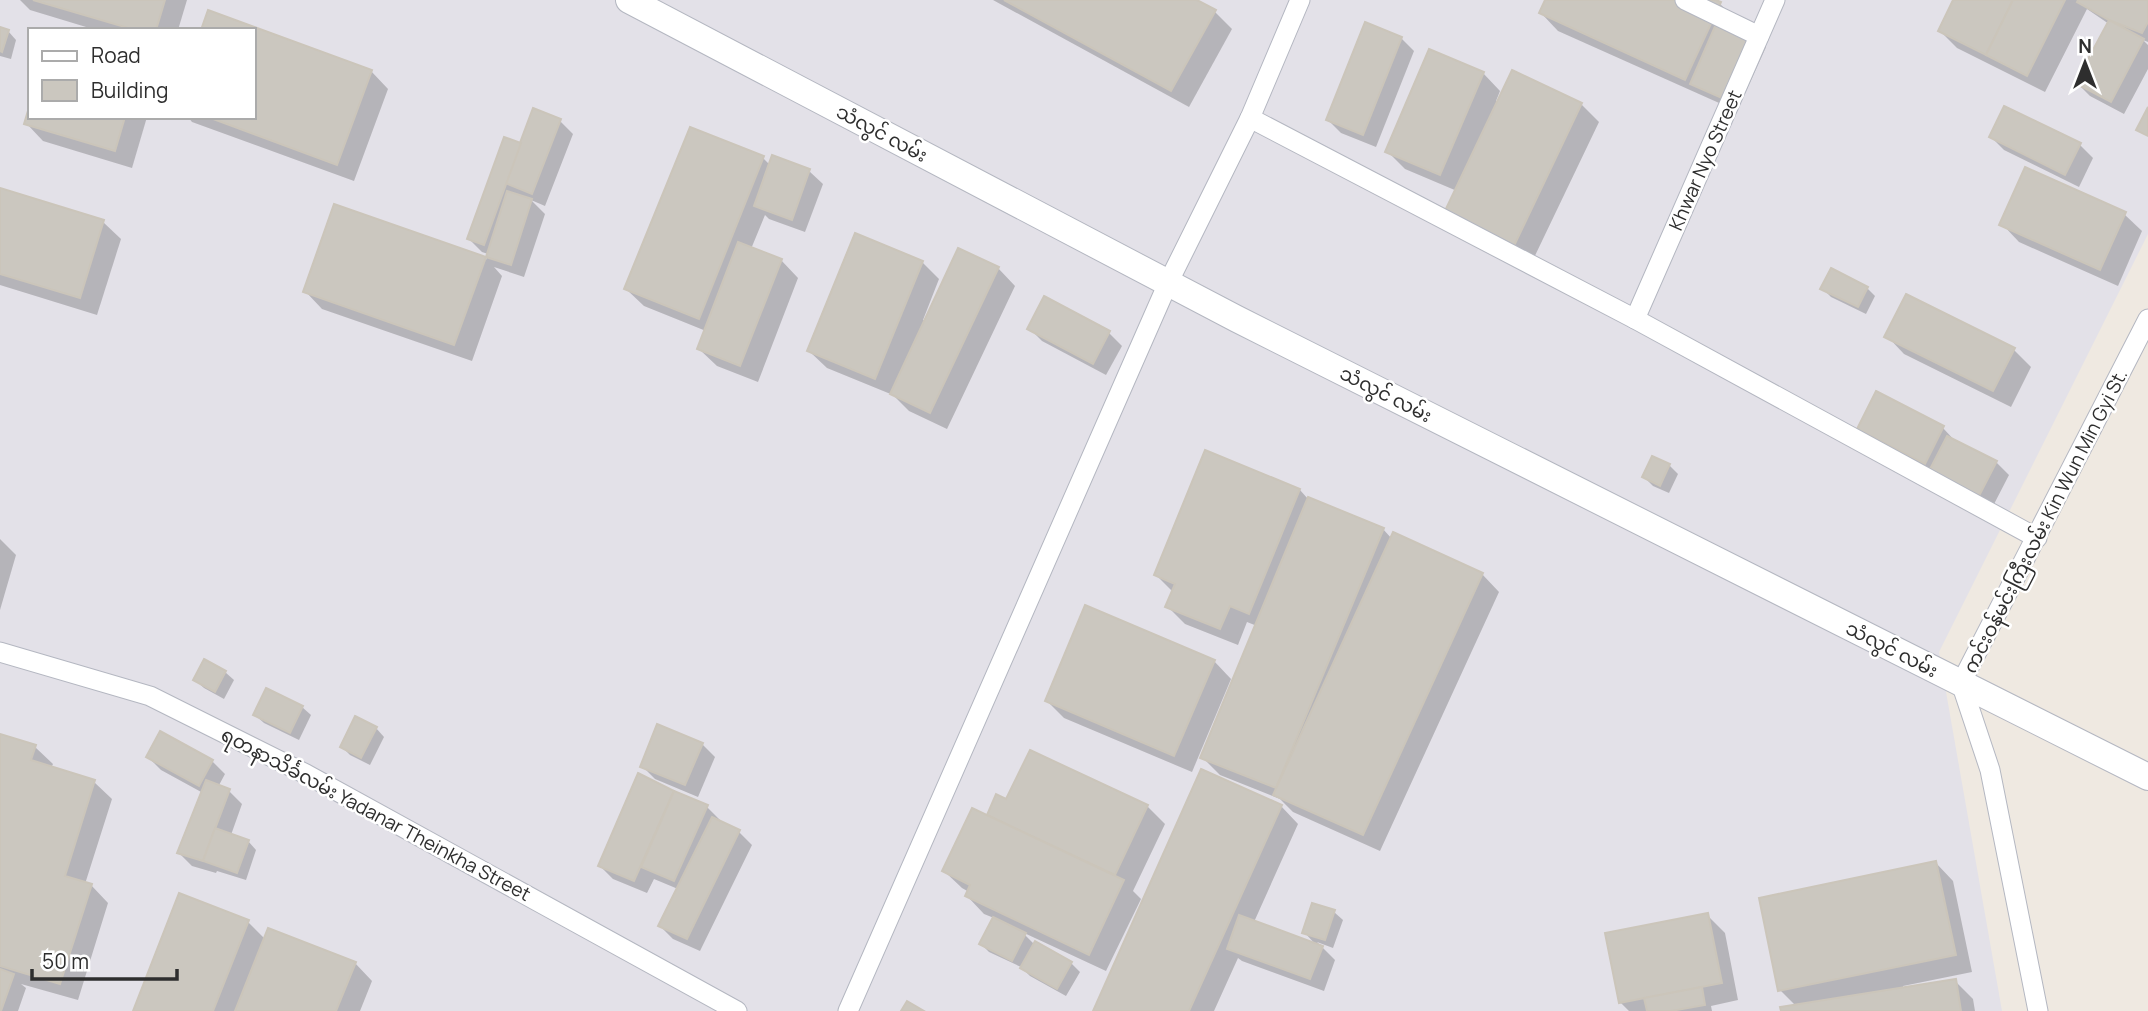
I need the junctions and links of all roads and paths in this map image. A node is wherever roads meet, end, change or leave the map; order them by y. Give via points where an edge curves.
1 (629, 0) edge
2 (1300, 0) edge
3 (1685, 0) edge
4 (1775, 0) edge
5 (1759, 36) junction
6 (1250, 118) junction
7 (1168, 283) junction
8 (1635, 319) junction
9 (2148, 319) edge
10 (2037, 538) junction
11 (0, 652) edge
12 (1961, 683) junction
13 (2148, 778) edge
14 (737, 1011) edge
15 (848, 1011) edge
16 (2038, 1011) edge

1 - 7 street, သံလွင် လမ်း
2 - 6 street
3 - 5 street
4 - 5 street, Khwar Nyo Street
5 - 8 street, Khwar Nyo Street
6 - 7 street
6 - 8 street
7 - 12 street, သံလွင် လမ်း
7 - 15 street
8 - 10 street
9 - 10 street, ကင်းဝန်မင်းကြီးလမ်း Kin Wun Min Gyi St.
10 - 12 street, ကင်းဝန်မင်းကြီးလမ်း Kin Wun Min Gyi St.
11 - 14 street, ရတနာသိင်္ခလမ်း Yadanar Theinkha Street via 150,696 306,774
12 - 13 street, သံလွင် လမ်း
12 - 16 street, ကင်းဝန်မင်းကြီးလမ်း Kin Wun Min Gyi St. via 1990,770

